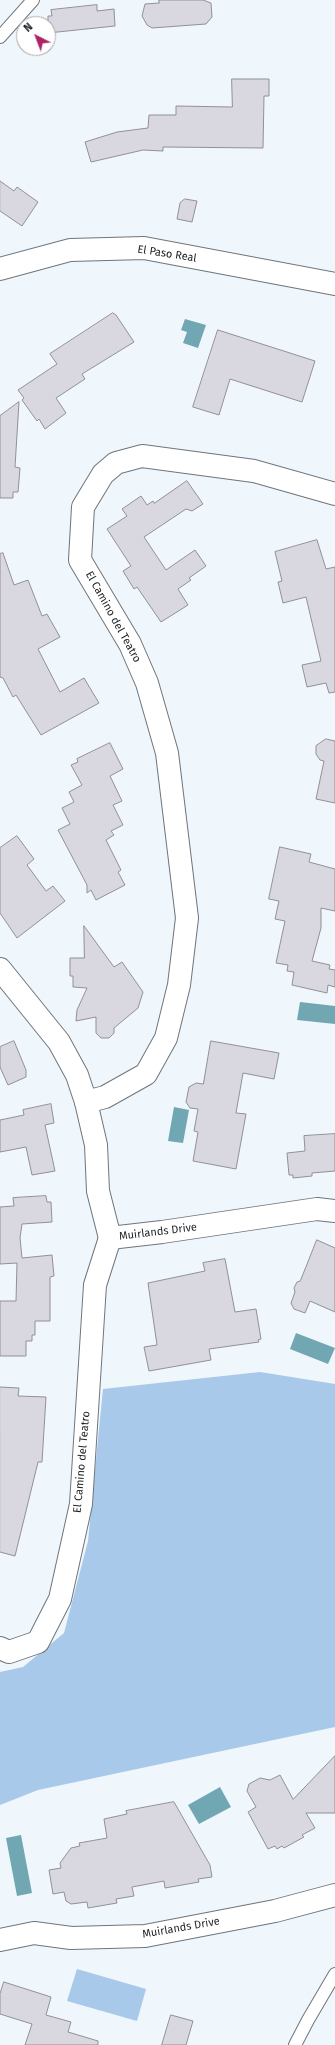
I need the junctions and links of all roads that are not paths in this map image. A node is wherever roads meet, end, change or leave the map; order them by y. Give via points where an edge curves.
1 (33, 0) edge
2 (0, 36) edge
3 (0, 269) edge
4 (335, 284) edge
5 (335, 494) edge
6 (0, 969) edge
7 (86, 1102) junction
8 (335, 1211) edge
9 (110, 1238) junction
10 (0, 1648) edge
11 (335, 1895) edge
12 (0, 1940) edge
13 (335, 1974) edge
14 (295, 2045) edge

1 - 2 lane
3 - 4 street, El Paso Real via 70,250 144,248
5 - 7 street, El Camino del Teatro via 254,471 142,456 116,463 103,474 83,507 80,560 130,644 147,683 167,754 187,918 179,985 163,1044 146,1074 105,1097
6 - 7 street, Muirlands Drive via 59,1042 77,1075
7 - 9 street, Muirlands Drive via 96,1145 98,1191
8 - 9 street, Muirlands Drive via 318,1209
9 - 10 street, El Camino del Teatro via 95,1285 81,1504 60,1599 38,1642 9,1652
11 - 12 street, Muirlands Drive via 275,1911 145,1936 71,1938 34,1933
13 - 14 lane

